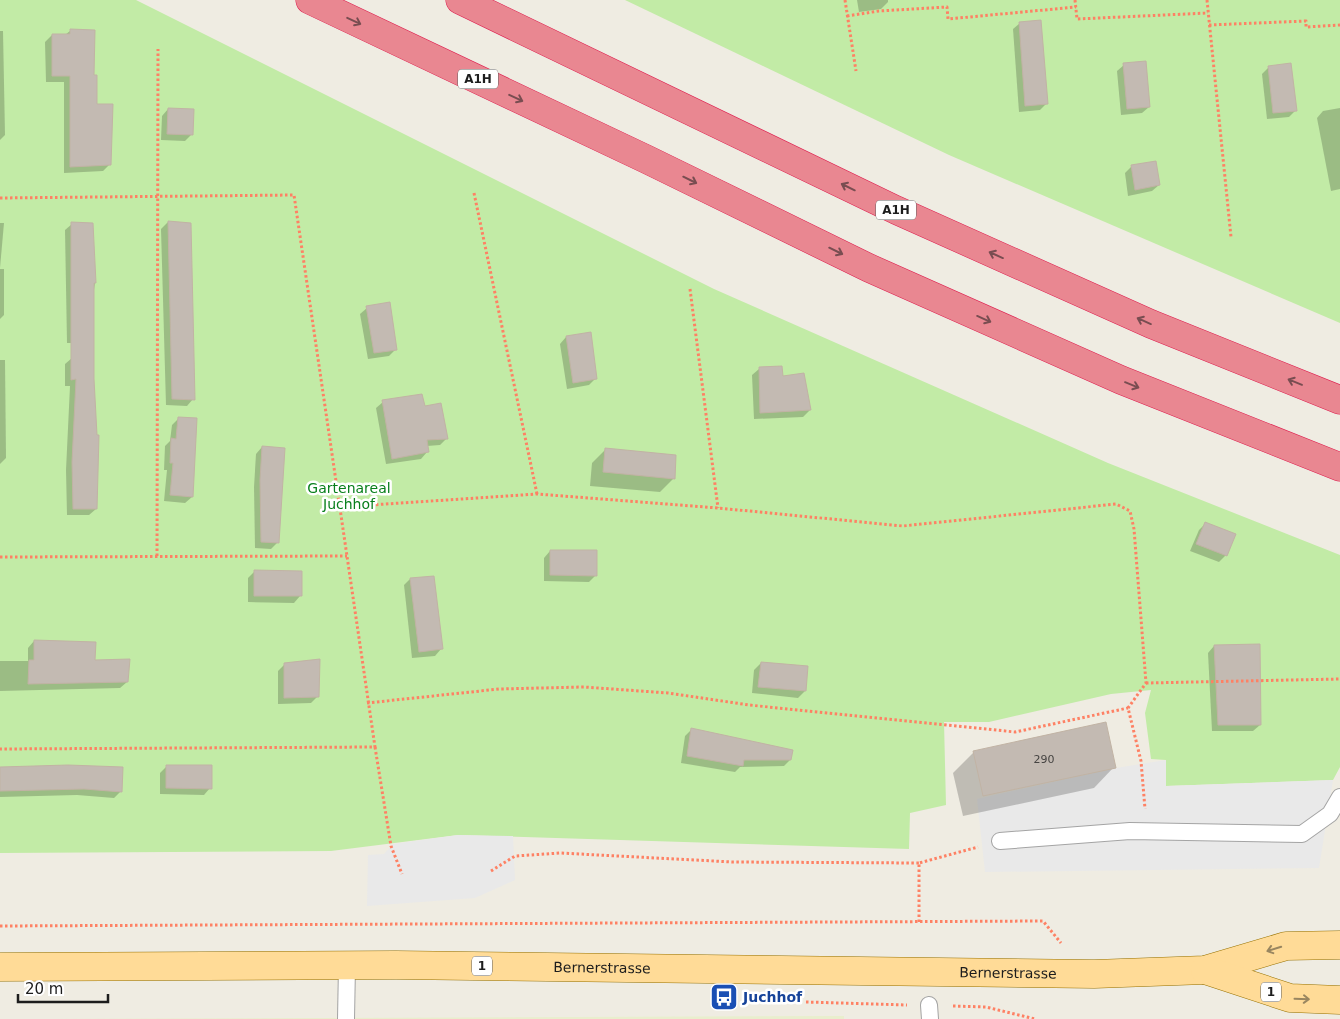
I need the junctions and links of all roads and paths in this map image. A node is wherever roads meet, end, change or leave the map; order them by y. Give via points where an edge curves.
1 (310, 0) edge
2 (460, 0) edge
3 (845, 0) edge
4 (1075, 0) edge
5 (1207, 0) edge
6 (1076, 7) junction
7 (1208, 13) junction
8 (847, 16) junction
9 (1209, 24) junction
10 (1340, 25) edge
11 (158, 50) dead end
12 (856, 71) dead end
13 (474, 193) dead end
14 (159, 196) junction
15 (0, 198) edge
16 (1231, 237) dead end
17 (690, 289) dead end
18 (1340, 400) edge
19 (1340, 467) edge
20 (537, 494) junction
21 (340, 507) junction
22 (718, 508) junction
23 (157, 556) junction
24 (347, 556) junction
25 (0, 557) edge
26 (1340, 679) edge
27 (1146, 683) junction
28 (367, 703) junction
29 (1128, 708) junction
30 (375, 747) junction
31 (0, 749) edge
32 (1340, 797) edge
33 (1146, 832) junction
34 (1000, 841) joint
35 (919, 863) junction
36 (491, 871) dead end
37 (402, 874) dead end
38 (1043, 921) dead end
39 (919, 922) junction
40 (0, 926) edge
41 (1340, 945) edge
42 (347, 966) junction
43 (0, 967) edge
44 (1205, 970) junction
45 (1340, 1000) edge
46 (346, 1019) edge

1 -> 19 highway, A1H via 869,268 1121,380
18 -> 2 highway, A1H via 1150,324 896,210
3 - 8 path
4 - 6 path
5 - 7 path
6 - 7 path via 1077,19
6 - 8 path via 948,19 947,6 879,10
7 - 9 path
8 - 12 path
9 - 10 path via 1306,21 1306,27
9 - 16 path
11 - 14 path
13 - 20 path
14 - 15 path
14 - 21 path via 294,195
14 - 23 path
17 - 22 path
20 - 21 path
20 - 22 path
21 - 24 path
22 - 27 path via 903,526 1116,504 1130,511 1134,529
23 - 24 path
23 - 25 path
24 - 28 path
26 - 27 path
27 - 29 path
28 - 29 path via 499,689 584,686 1015,732
28 - 30 path
29 - 33 path via 1141,761
30 - 31 path
30 - 37 path via 391,846
32 - 33 lane via 1330,814 1302,834
33 - 34 lane
34 - 35 path
35 - 36 path via 733,862 560,853 515,856
35 - 39 path
38 - 39 path
39 - 40 path
41 -> 44 main road, Bernerstrasse / 1 via 1286,946
42 - 43 main road, Bernerstrasse / 1
42 - 44 main road, Bernerstrasse / 1 via 1094,974
42 - 46 lane
44 -> 45 main road, Bernerstrasse / 1 via 1290,998

